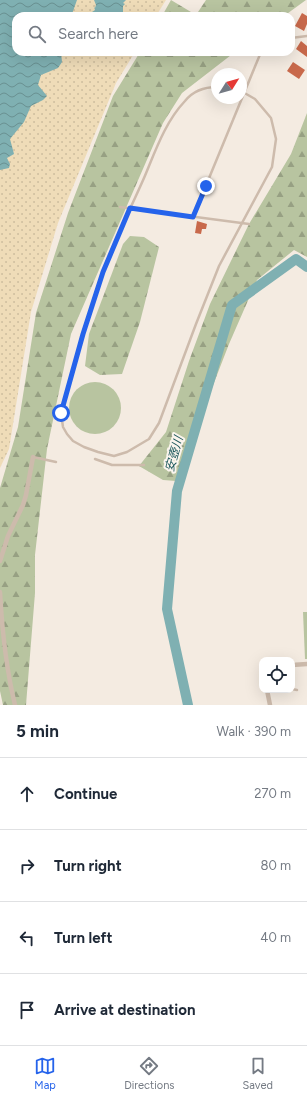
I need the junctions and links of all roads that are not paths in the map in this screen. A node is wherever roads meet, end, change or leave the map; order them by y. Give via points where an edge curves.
1 (307, 36) edge
2 (295, 38) edge
3 (259, 56) edge
4 (247, 83) edge
5 (211, 87) edge
6 (247, 94) edge
7 (238, 104) edge
8 (120, 207) dead end
9 (130, 208) junction
10 (193, 217) junction
11 (242, 224) junction
12 (249, 224) dead end
13 (33, 457) joint
14 (95, 458) dead end
15 (56, 462) dead end
16 (144, 465) dead end
17 (0, 562) edge
18 (0, 592) edge
19 (307, 664) edge
20 (295, 665) edge
21 (268, 693) edge
22 (16, 705) edge
23 (270, 705) edge

1 - 2 lane
3 - 4 lane
5 - 9 lane via 196,91 185,100 174,115
6 - 11 lane via 255,99 271,118 276,139 272,168
7 - 10 lane
8 - 9 lane
9 - 10 lane
9 - 11 lane via 103,272 61,413 63,427 73,441 114,456 127,452 149,439 159,423 219,266
10 - 11 lane
11 - 12 lane
13 - 15 lane
13 - 17 street via 25,500 8,536
14 - 16 lane via 112,464
18 - 22 street via 8,677
19 - 20 street
21 - 23 street

